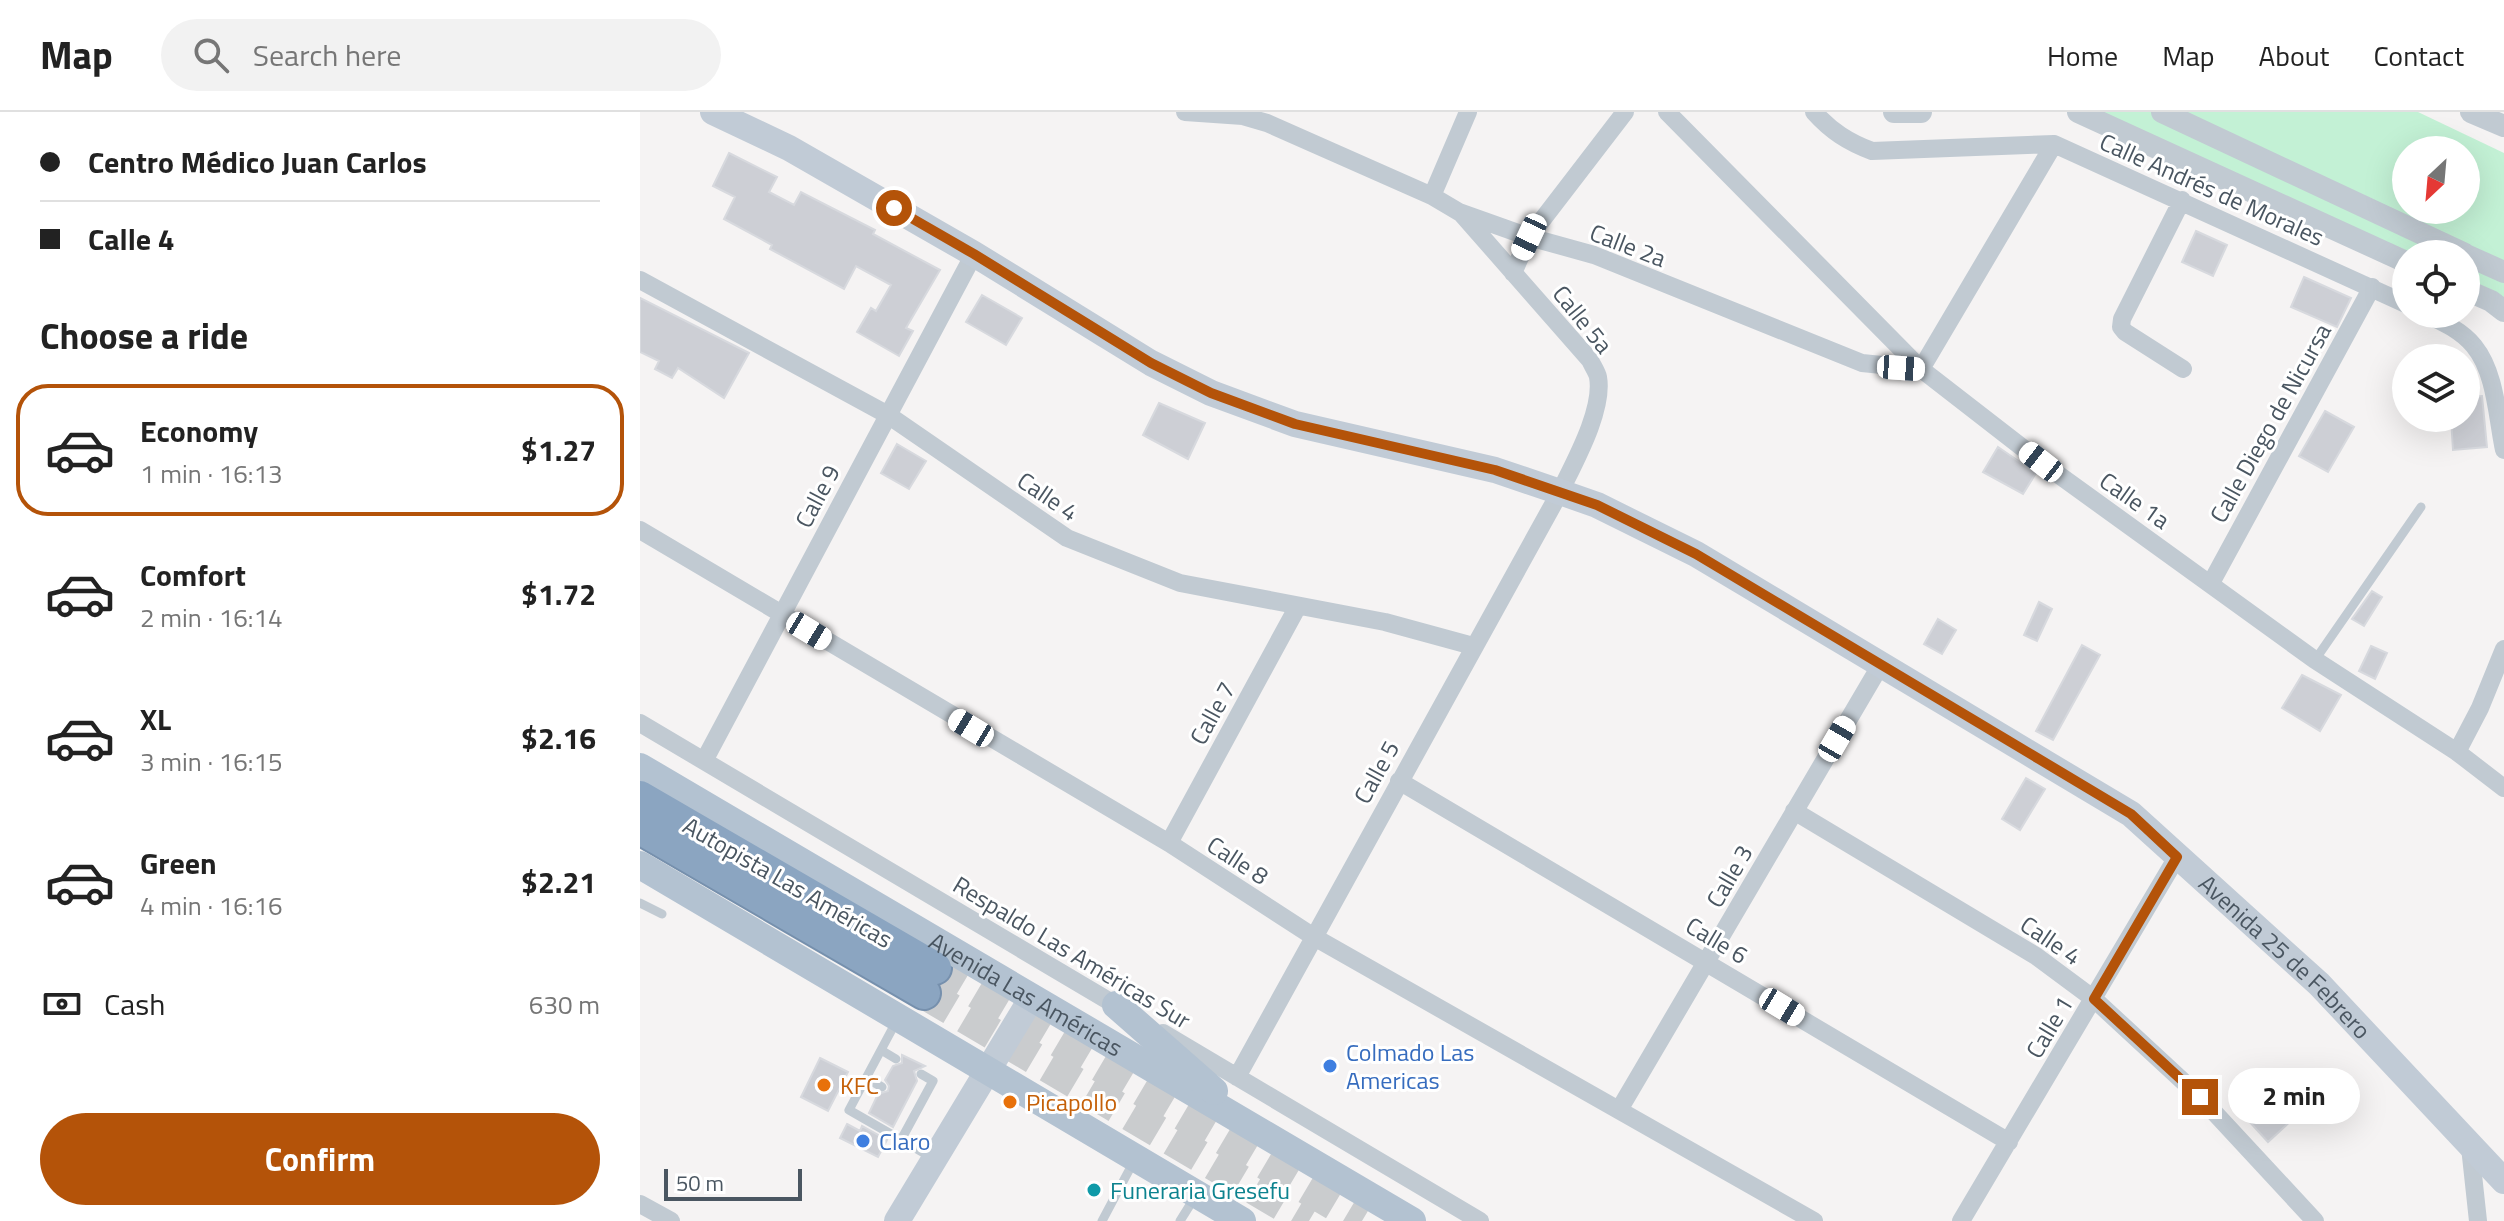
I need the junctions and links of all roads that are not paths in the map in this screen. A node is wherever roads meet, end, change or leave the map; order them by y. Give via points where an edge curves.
1 (713, 112) edge
2 (1185, 112) edge
3 (1468, 112) edge
4 (1625, 112) edge
5 (1667, 112) edge
6 (1814, 112) edge
7 (1894, 112) edge
8 (1921, 112) edge
9 (2078, 112) edge
10 (2162, 112) edge
11 (2471, 112) edge
12 (1269, 118) edge
13 (2504, 126) edge
14 (2054, 144) junction
15 (1432, 196) junction
16 (2182, 200) junction
17 (1459, 212) junction
18 (1529, 237) junction
19 (2436, 240) edge
20 (974, 254) junction
21 (2392, 256) edge
22 (2480, 261) edge
23 (2504, 272) edge
24 (1513, 273) junction
25 (640, 280) edge
26 (2372, 287) junction
27 (2480, 296) edge
28 (2392, 297) edge
29 (2504, 311) edge
30 (2453, 328) edge
31 (1921, 369) junction
32 (2183, 369) dead end
33 (888, 415) junction
34 (2504, 450) edge
35 (1560, 492) junction
36 (2421, 507) dead end
37 (640, 530) edge
38 (2211, 583) junction
39 (1298, 606) junction
40 (782, 615) junction
41 (1473, 646) junction
42 (2504, 649) edge
43 (2315, 660) junction
44 (1880, 666) junction
45 (640, 723) edge
46 (2457, 752) junction
47 (704, 761) junction
48 (640, 767) edge
49 (1399, 781) junction
50 (2504, 788) edge
51 (640, 797) edge
52 (1794, 811) junction
53 (640, 828) edge
54 (1169, 843) junction
55 (2177, 857) junction
56 (640, 865) edge
57 (640, 903) edge
58 (662, 914) dead end
59 (1314, 937) junction
60 (1706, 962) junction
61 (1031, 999) junction
62 (2094, 999) junction
63 (1116, 1005) junction
64 (898, 1018) junction
65 (881, 1050) junction
66 (896, 1059) dead end
67 (987, 1070) junction
68 (921, 1074) dead end
69 (1237, 1077) junction
70 (866, 1078) junction
71 (882, 1087) dead end
72 (907, 1101) dead end
73 (918, 1108) junction
74 (1619, 1110) junction
75 (901, 1140) junction
76 (2009, 1142) junction
77 (2470, 1147) junction
78 (1136, 1158) junction
79 (934, 1159) junction
80 (2504, 1181) edge
81 (1197, 1194) junction
82 (1367, 1194) junction
83 (640, 1204) edge
84 (671, 1221) edge
85 (897, 1221) edge
86 (1102, 1221) edge
87 (1180, 1221) edge
88 (1242, 1221) edge
89 (1412, 1221) edge
90 (1480, 1221) edge
91 (1814, 1221) edge
92 (1961, 1221) edge
93 (2315, 1221) edge
94 (2478, 1221) edge

1 - 20 main road, Avenida 25 de Febrero via 789,148
2 - 12 street, Calle 2a
3 - 15 street
4 - 18 street
5 - 31 street, Calle 1a
6 - 14 street, Calle Andrés de Morales via 1841,137 1872,151
7 - 8 street
9 - 21 street
10 - 19 street
11 - 13 street
12 - 15 street, Calle 2a
14 - 16 street, Calle Andrés de Morales
14 - 31 street
15 - 17 street, Calle 2a
16 - 26 street, Calle Andrés de Morales
16 - 32 street via 2121,327
17 - 18 street, Calle 2a
17 - 24 street, Calle 5a
18 - 24 street
18 - 31 street, Calle 2a via 1594,255 1862,363
20 - 33 street, Calle 9
20 - 35 main road, Avenida 25 de Febrero via 1151,363 1211,393 1295,424 1495,470
22 - 23 street
24 - 35 street, Calle 5a via 1590,360 1598,376 1597,401
25 - 33 street, Calle 4
26 - 28 street, Calle Andrés de Morales
26 - 38 street, Calle Diego de Nicursa
27 - 29 street
30 - 34 street via 2474,345 2488,370
31 - 38 street, Calle 1a
33 - 39 street, Calle 4 via 1067,538 1180,583
33 - 40 street, Calle 9
35 - 41 street, Calle 5
35 - 44 main road, Avenida 25 de Febrero via 1696,554
36 - 43 lane
37 - 40 street, Calle 8
38 - 43 street, Calle 1a
39 - 41 street, Calle 4
39 - 54 street, Calle 7
40 - 47 street, Calle 9
40 - 54 street, Calle 8
41 - 49 street, Calle 5
42 - 46 street
43 - 46 street, Calle 1a
44 - 52 street, Calle 3
44 - 55 main road, Avenida 25 de Febrero via 2131,814
45 - 47 street, Respaldo Las Américas Sur
46 - 50 street, Calle 1a
47 - 63 street, Respaldo Las Américas Sur
48 - 61 main road, Avenida Las Américas
49 - 59 street, Calle 5
49 - 60 street, Calle 6
51 - 53 highway, Autopista Las Américas via 930,980
52 - 60 street, Calle 3
52 - 62 street, Calle 4 via 2036,956
54 - 59 street, Calle 8
55 - 62 street, Calle 1
55 - 77 main road, Avenida 25 de Febrero via 2319,984
56 - 64 main road
57 - 58 lane
59 - 69 street, Calle 5
59 - 74 street, Calle 8
60 - 74 street, Calle 3
60 - 76 street, Calle 6
61 - 67 main road
61 - 82 main road, Avenida Las Américas
62 - 76 street, Calle 1
62 - 93 street, Calle 4 via 2200,1097
63 - 69 street, Respaldo Las Américas Sur
63 - 82 main road via 1219,1096
64 - 65 lane
64 - 67 main road
65 - 66 lane
65 - 70 lane
67 - 78 main road
67 - 79 main road
68 - 73 lane via 933,1081
69 - 90 street, Respaldo Las Américas Sur
70 - 71 lane
70 - 75 lane via 849,1110
72 - 73 lane
73 - 75 lane
74 - 91 street, Calle 8
75 - 79 lane
76 - 92 street, Calle 1
77 - 80 main road, Avenida 25 de Febrero
77 - 94 street
78 - 81 main road
78 - 86 lane
79 - 85 main road
81 - 87 lane
81 - 88 main road
82 - 89 main road, Avenida Las Américas
83 - 84 street

